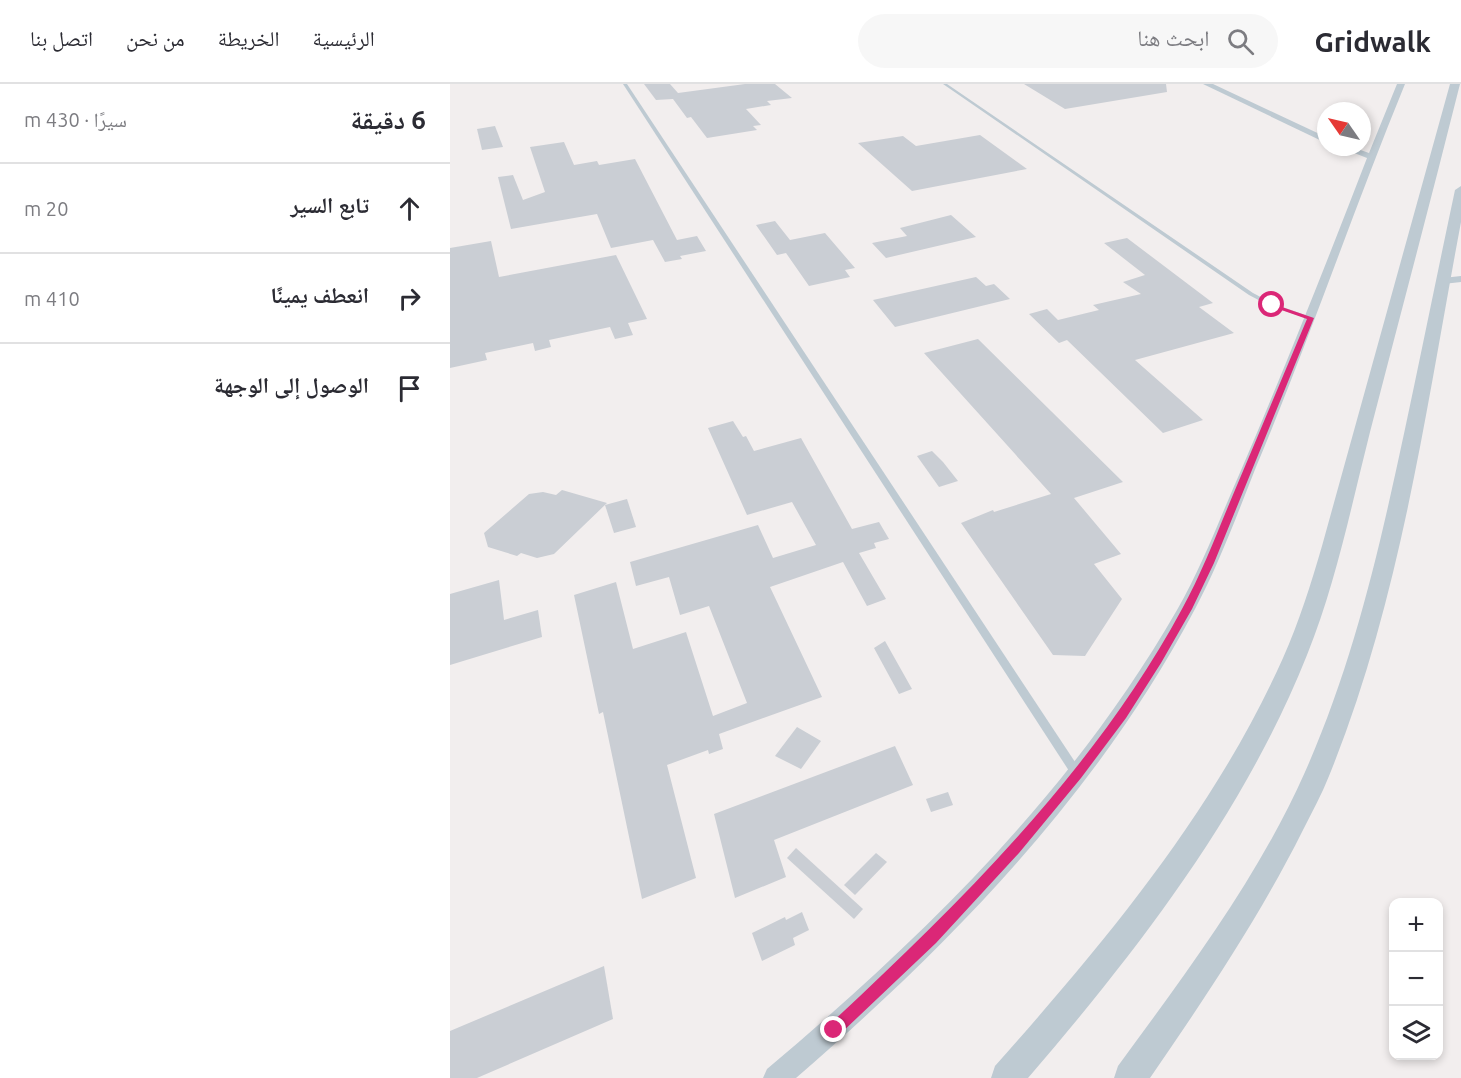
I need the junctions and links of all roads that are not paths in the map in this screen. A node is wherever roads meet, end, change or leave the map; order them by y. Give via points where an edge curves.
1 (625, 84) edge
2 (945, 84) edge
3 (1207, 84) edge
4 (1401, 84) edge
5 (1455, 84) edge
6 (1317, 136) edge
7 (1371, 156) joint
8 (1450, 195) edge
9 (1452, 280) edge
10 (1311, 318) junction
11 (1077, 775) junction
12 (776, 1078) edge
13 (1007, 1078) edge
14 (1130, 1078) edge

1 - 11 lane
2 - 10 lane via 1251,294
3 - 6 street
4 - 7 street
5 - 8 street via 1447,136
7 - 10 street
8 - 9 street
8 - 13 street via 1303,637 1272,706 1212,812 1173,871 1070,1007
9 - 14 street via 1378,596 1316,777 1272,863 1214,959
10 - 11 street via 1187,609 1122,715
11 - 12 street via 932,938 834,1030

